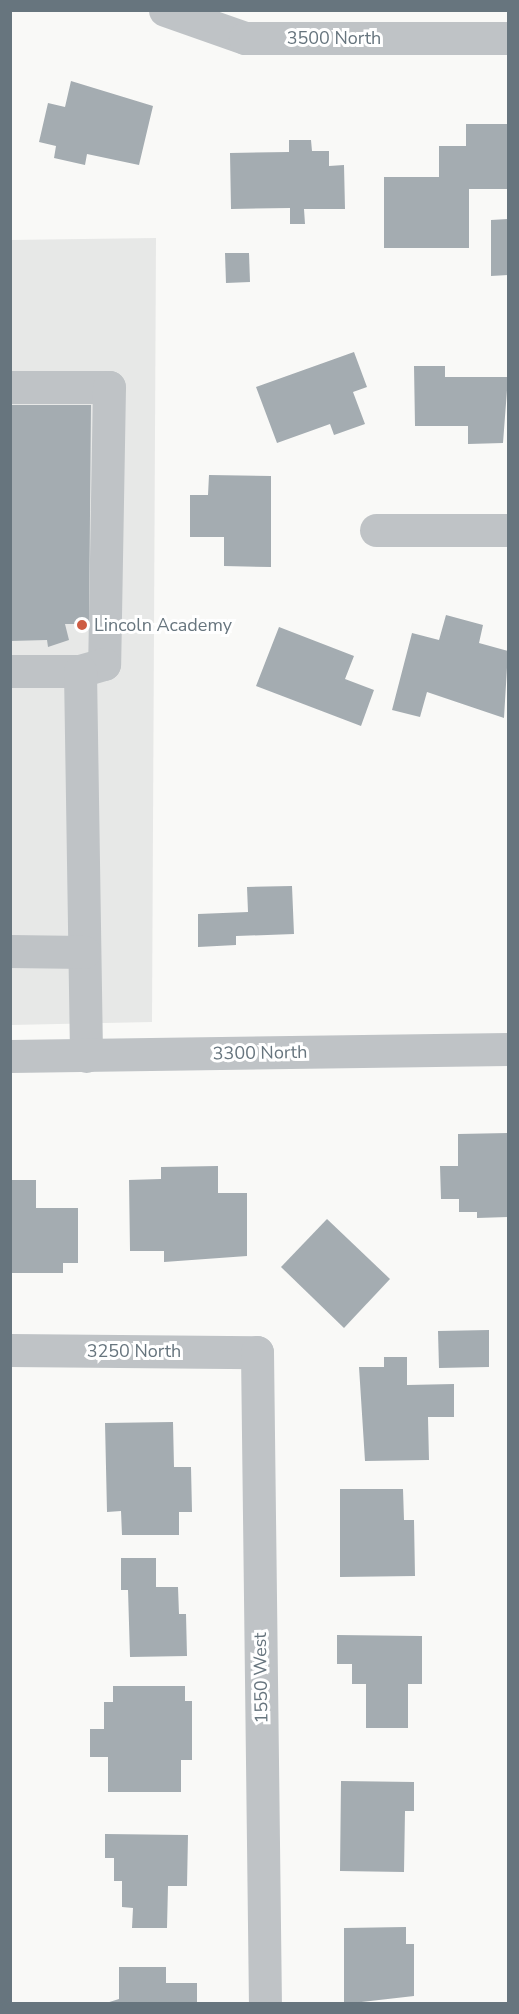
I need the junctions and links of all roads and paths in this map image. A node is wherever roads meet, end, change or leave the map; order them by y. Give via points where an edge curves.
1 (165, 10) edge
2 (508, 38) edge
3 (10, 387) edge
4 (376, 530) dead end
5 (508, 530) edge
6 (10, 671) edge
7 (80, 671) junction
8 (10, 951) edge
9 (84, 952) junction
10 (508, 1049) edge
11 (10, 1056) edge
12 (86, 1056) junction
13 (10, 1350) edge
14 (257, 1352) joint
15 (265, 2004) edge

1 - 2 street, 3500 North via 245,38
3 - 7 street via 109,387 104,664
4 - 5 street
6 - 7 street
7 - 9 street
8 - 9 street
9 - 12 street
10 - 12 street, 3300 North
11 - 12 street, 3300 North
13 - 14 street, 3250 North
14 - 15 street, 1550 West

